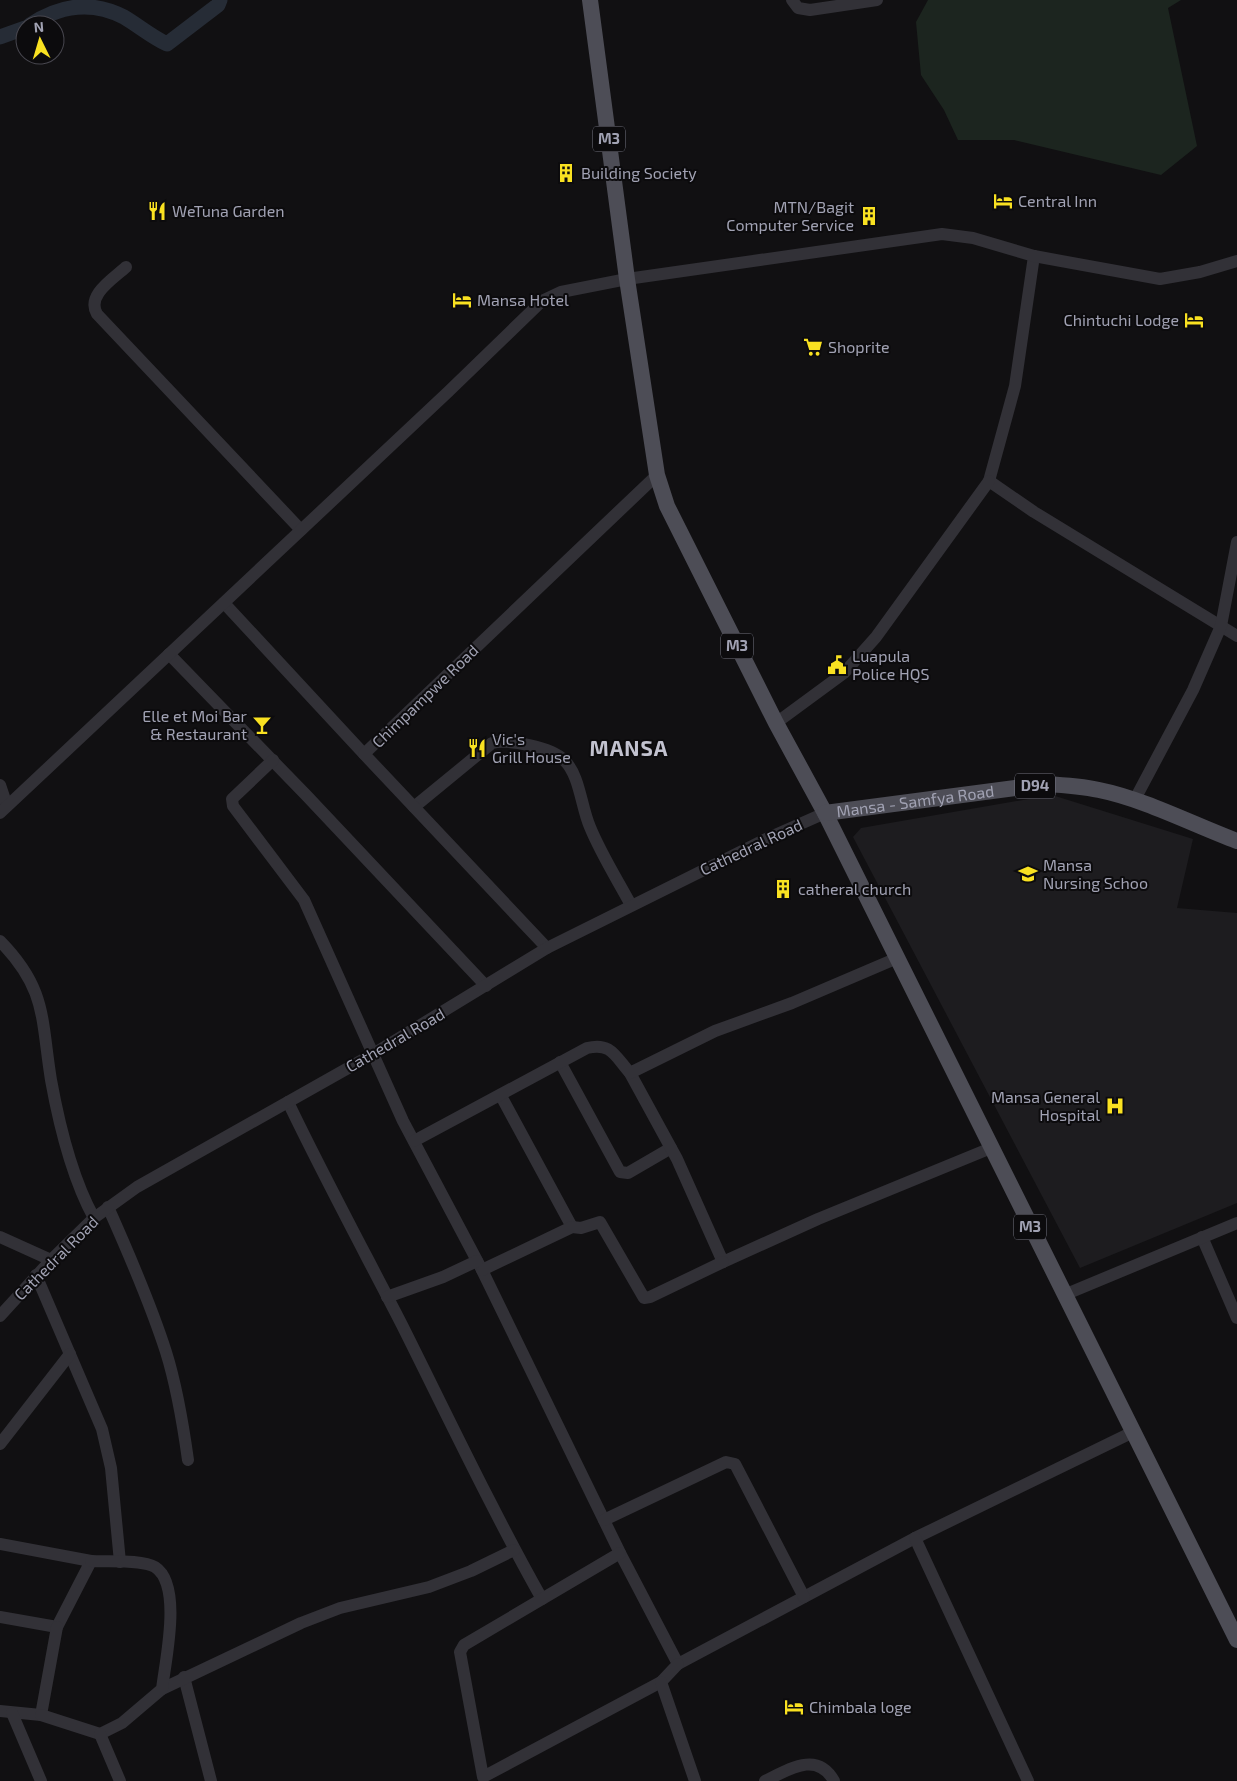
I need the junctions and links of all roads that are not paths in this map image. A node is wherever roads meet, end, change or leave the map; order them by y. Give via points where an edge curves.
1 (792, 0) edge
2 (877, 0) edge
3 (591, 1) edge
4 (1034, 256) junction
5 (1237, 261) edge
6 (126, 267) dead end
7 (627, 279) junction
8 (657, 475) junction
9 (989, 481) junction
10 (301, 530) junction
11 (1237, 542) edge
12 (224, 603) junction
13 (1221, 626) junction
14 (1237, 636) edge
15 (169, 654) junction
16 (776, 723) junction
17 (364, 754) junction
18 (272, 760) junction
19 (0, 785) edge
20 (1134, 801) junction
21 (414, 806) junction
22 (4, 810) edge
23 (825, 814) junction
24 (1237, 842) edge
25 (631, 905) junction
26 (0, 940) edge
27 (547, 948) junction
28 (895, 959) junction
29 (486, 986) junction
30 (373, 1054) junction
31 (560, 1062) junction
32 (630, 1073) junction
33 (501, 1096) junction
34 (288, 1102) junction
35 (414, 1141) junction
36 (671, 1148) junction
37 (991, 1148) junction
38 (108, 1206) junction
39 (94, 1218) junction
40 (1237, 1223) edge
41 (572, 1227) junction
42 (0, 1237) edge
43 (1202, 1237) junction
44 (50, 1260) junction
45 (723, 1262) junction
46 (480, 1265) junction
47 (36, 1276) junction
48 (1064, 1295) junction
49 (388, 1297) junction
50 (0, 1316) edge
51 (1237, 1318) edge
52 (70, 1354) junction
53 (1133, 1432) junction
54 (0, 1444) edge
55 (188, 1460) dead end
56 (604, 1520) junction
57 (916, 1538) junction
58 (0, 1544) edge
59 (514, 1550) junction
60 (620, 1553) junction
61 (91, 1561) junction
62 (120, 1562) junction
63 (804, 1597) junction
64 (542, 1599) junction
65 (0, 1617) edge
66 (57, 1627) junction
67 (1237, 1640) edge
68 (678, 1664) junction
69 (184, 1677) junction
70 (661, 1682) junction
71 (162, 1689) junction
72 (6, 1712) edge
73 (41, 1715) junction
74 (100, 1734) junction
75 (482, 1779) edge
76 (41, 1781) edge
77 (120, 1781) edge
78 (211, 1781) edge
79 (694, 1781) edge
80 (765, 1781) edge
81 (834, 1781) edge
82 (1028, 1781) edge

1 - 2 street via 798,8 810,10
3 - 7 main road, M3
4 - 5 street via 1160,279
4 - 7 street via 973,238 942,234
4 - 9 street via 1015,386
6 - 10 street via 98,293 94,300 97,314
7 - 8 main road, M3
7 - 10 street via 560,292 542,301
8 - 16 main road, M3 via 667,506
8 - 17 street, Chimpampwe Road
9 - 13 street
9 - 16 street via 876,637 844,673
10 - 12 street
11 - 13 street
12 - 15 street
12 - 17 street
13 - 14 street
13 - 20 street via 1194,690
15 - 18 street
15 - 22 street
16 - 23 main road, M3
17 - 21 street, Chimpampwe Road
18 - 29 street
18 - 30 street via 232,799 233,806 304,900
19 - 22 street
20 - 23 main road, Mansa - Samfya Road / D94 via 1101,790 1045,784
20 - 24 main road, Mansa - Samfya Road / D94
21 - 25 street via 492,743 504,740 554,752 565,760 574,777 589,825
21 - 27 street, Chimpampwe Road
23 - 25 street, Cathedral Road
23 - 28 main road, M3
25 - 27 street, Cathedral Road
26 - 39 street via 19,960 34,984 72,1169
27 - 29 street, Cathedral Road
28 - 32 street via 792,1004 715,1031
28 - 37 main road, M3
29 - 30 street, Cathedral Road
30 - 34 street, Cathedral Road
30 - 35 street
31 - 32 street via 587,1048 603,1046
31 - 33 street
31 - 36 street via 620,1172 628,1173
32 - 36 street
33 - 35 street
33 - 41 street
34 - 38 street, Cathedral Road
34 - 49 street
35 - 46 street
36 - 45 street
37 - 45 street
37 - 48 main road, M3
38 - 39 street, Cathedral Road
38 - 55 street via 153,1313 166,1353 181,1411
39 - 44 street, Cathedral Road
40 - 43 street
41 - 45 street via 602,1223 644,1298
41 - 46 street
42 - 44 street
43 - 48 street
43 - 51 street
44 - 47 street, Cathedral Road
46 - 49 street
46 - 56 street
47 - 50 street, Cathedral Road
47 - 52 street
48 - 53 main road, M3
49 - 59 street
52 - 54 street
52 - 62 street via 102,1429 111,1468
53 - 57 street
53 - 67 main road, M3
56 - 60 street
56 - 63 street via 731,1462 735,1464
57 - 63 street
57 - 82 street
58 - 61 street
59 - 64 street
59 - 69 street via 429,1587 340,1608 301,1623
60 - 64 street
60 - 68 street
61 - 62 street
61 - 66 street
62 - 71 street via 155,1567 169,1591 172,1603
63 - 68 street
64 - 75 street via 464,1645 460,1652
65 - 66 street
66 - 73 street
68 - 70 street
69 - 71 street
69 - 78 street
70 - 75 street
70 - 79 street
71 - 74 street via 122,1723
72 - 73 street
72 - 76 street
73 - 74 street
74 - 77 street
80 - 81 street via 805,1763 823,1768

